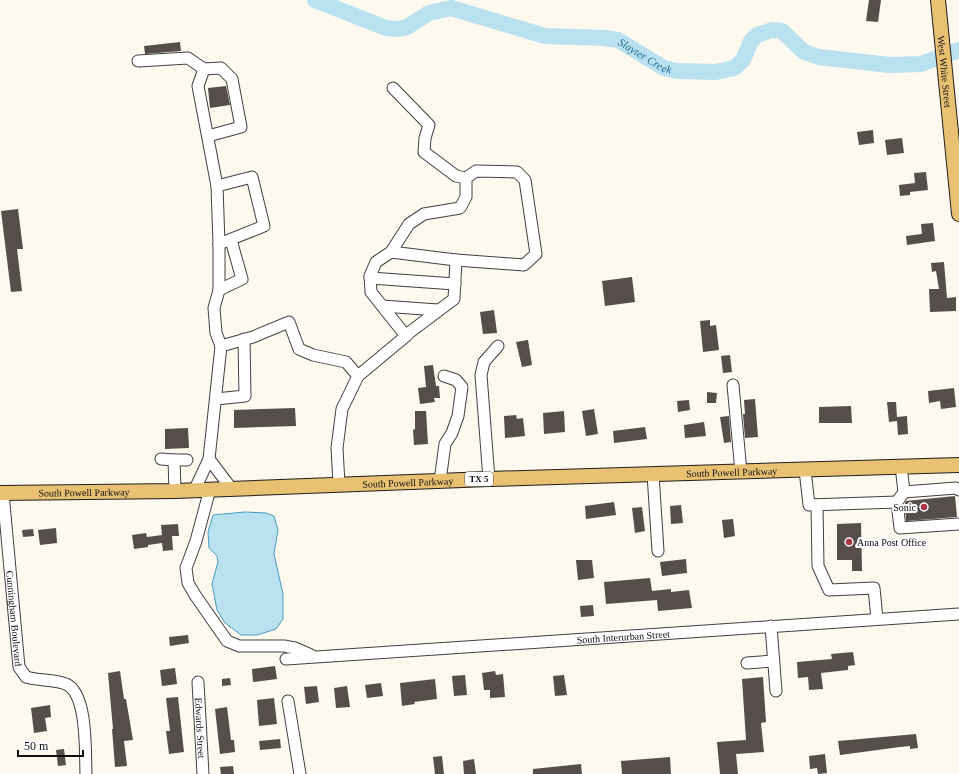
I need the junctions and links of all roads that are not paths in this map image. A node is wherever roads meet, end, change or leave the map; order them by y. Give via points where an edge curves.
1 (938, 0) edge
2 (138, 61) dead end
3 (204, 69) junction
4 (393, 88) dead end
5 (208, 136) junction
6 (466, 178) junction
7 (216, 186) junction
8 (959, 214) edge
9 (231, 240) junction
10 (219, 244) junction
11 (391, 252) junction
12 (456, 260) junction
13 (370, 278) junction
14 (455, 284) junction
15 (219, 290) junction
16 (382, 306) junction
17 (438, 310) junction
18 (406, 336) junction
19 (244, 339) junction
20 (221, 346) junction
21 (498, 346) dead end
22 (358, 376) junction
23 (444, 376) dead end
24 (733, 385) dead end
25 (216, 399) junction
26 (161, 459) dead end
27 (209, 459) junction
28 (174, 460) junction
29 (186, 460) dead end
30 (959, 465) edge
31 (901, 466) junction
32 (805, 470) junction
33 (741, 472) junction
34 (653, 474) junction
35 (489, 479) junction
36 (440, 480) junction
37 (339, 484) junction
38 (231, 488) junction
39 (195, 489) junction
40 (210, 489) junction
41 (959, 490) edge
42 (175, 491) junction
43 (904, 492) junction
44 (2, 493) edge
45 (897, 502) junction
46 (817, 505) junction
47 (959, 524) edge
48 (658, 551) dead end
49 (959, 614) edge
50 (878, 619) junction
51 (771, 626) junction
52 (314, 656) junction
53 (286, 658) dead end
54 (773, 661) junction
55 (747, 663) dead end
56 (198, 682) dead end
57 (776, 691) dead end
58 (288, 701) dead end
59 (86, 774) edge
60 (203, 774) edge
61 (300, 774) edge

1 - 8 main road, West White Street
2 - 3 street via 188,58
3 - 5 street via 198,86
3 - 5 street via 221,68 232,79 241,127
4 - 6 street via 429,125 424,138 424,152 456,176
5 - 7 street
6 - 11 street via 466,196 460,208 424,214 409,224
6 - 12 street via 476,171 517,172 525,180 536,254 524,265
7 - 9 street via 252,177 264,226
7 - 10 street
9 - 10 street
9 - 15 street via 242,278
10 - 15 street
11 - 12 street
11 - 13 street via 376,262
12 - 14 street
13 - 14 street
13 - 16 street via 371,292
14 - 17 street via 454,299
15 - 20 street via 214,308 216,333
16 - 17 street
16 - 18 street
17 - 18 street
18 - 22 street
19 - 20 street
19 - 22 street via 289,322 299,349 313,355 346,362
19 - 25 street via 245,396
20 - 25 street
21 - 35 street via 484,362 481,375
22 - 37 street via 342,409 337,448
23 - 36 street via 456,380 462,387 458,416 445,444
24 - 33 street
25 - 27 street
26 - 28 street
27 - 38 street
27 - 39 street
28 - 29 street
28 - 42 street
30 - 31 main road, South Powell Parkway / TX 5
31 - 32 main road, South Powell Parkway / TX 5
31 - 43 street
32 - 33 main road, South Powell Parkway / TX 5
32 - 46 street via 809,505
33 - 34 main road, South Powell Parkway / TX 5
34 - 35 main road, South Powell Parkway / TX 5
34 - 48 street
35 - 36 main road, South Powell Parkway / TX 5
36 - 37 main road, South Powell Parkway / TX 5
37 - 38 main road, South Powell Parkway / TX 5
38 - 40 main road, South Powell Parkway / TX 5
39 - 40 main road, South Powell Parkway / TX 5
39 - 42 main road, South Powell Parkway / TX 5
40 - 52 street via 186,568 188,582 195,595 227,641 239,646 284,646
41 - 43 street via 956,488
42 - 44 main road, South Powell Parkway / TX 5
43 - 45 street
44 - 59 street, Cunningham Boulevard via 19,667 26,677 62,682 78,697 83,719
45 - 46 street
45 - 47 street via 900,528
46 - 50 street via 818,566 829,590 874,588
49 - 50 street, South Interurban Street
50 - 51 street, South Interurban Street
51 - 52 street, South Interurban Street
51 - 54 street
52 - 53 street, South Interurban Street
54 - 55 street
54 - 57 street
56 - 60 street, Edwards Street
58 - 61 street

